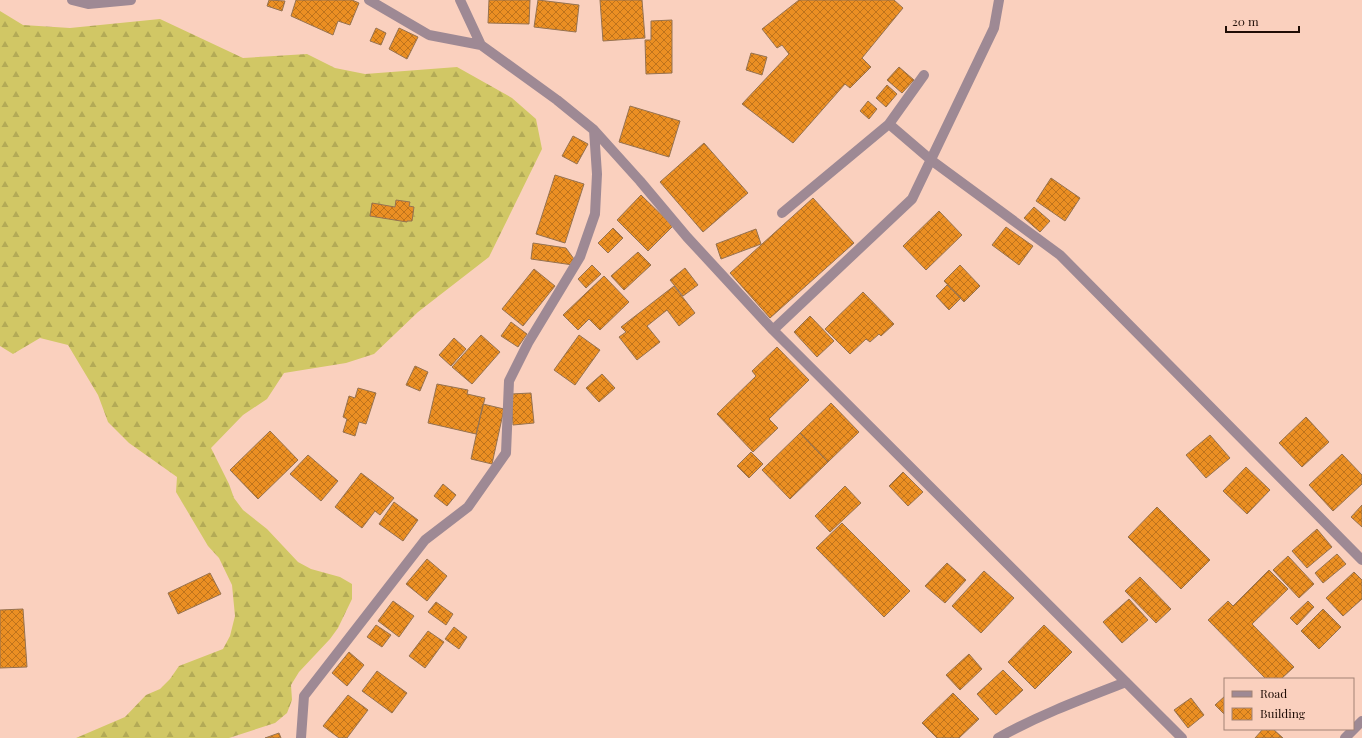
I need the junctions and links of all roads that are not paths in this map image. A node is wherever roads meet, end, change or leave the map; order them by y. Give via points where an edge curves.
1 (72, 0) edge
2 (131, 0) edge
3 (369, 0) edge
4 (460, 0) edge
5 (998, 0) edge
6 (481, 45) junction
7 (924, 75) dead end
8 (889, 124) junction
9 (594, 130) junction
10 (931, 160) junction
11 (782, 213) dead end
12 (774, 330) junction
13 (1362, 560) edge
14 (1126, 682) junction
15 (1362, 721) edge
16 (1354, 729) edge
17 (1353, 730) edge
18 (301, 738) edge
19 (998, 738) edge
20 (1182, 738) edge
21 (1345, 738) edge

1 - 2 street via 88,4
3 - 6 street via 429,35
4 - 6 street
5 - 10 street via 994,28
6 - 9 street
7 - 8 street
8 - 10 street
8 - 11 street
9 - 12 street via 686,237
9 - 18 street via 597,174 595,214 580,257 508,381 506,453 468,507 425,540 304,696
10 - 12 street via 912,199
10 - 13 street via 1060,255
12 - 14 street
14 - 19 street via 1073,702
14 - 20 street
15 - 16 street
17 - 21 street

